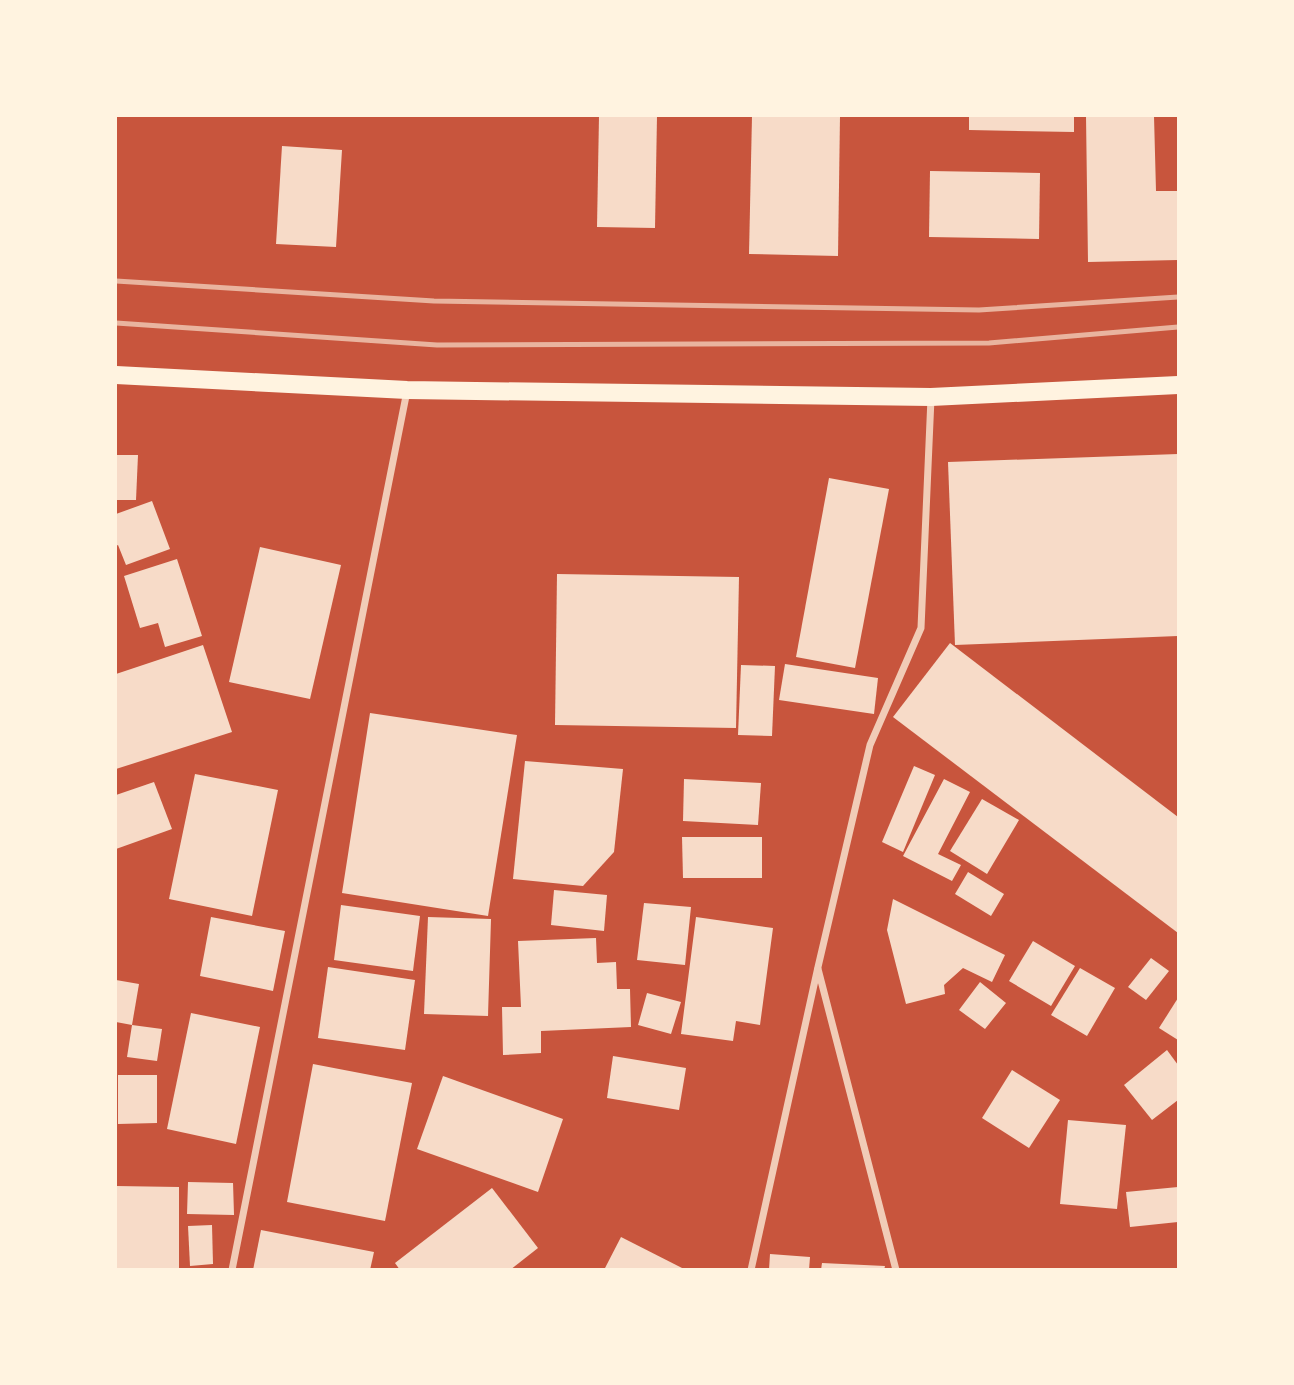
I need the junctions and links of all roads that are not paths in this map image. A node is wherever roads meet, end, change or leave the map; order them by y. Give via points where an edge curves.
1 (116, 375) edge
2 (1178, 385) edge
3 (407, 390) junction
4 (931, 397) junction
5 (818, 967) junction
6 (232, 1269) edge
7 (751, 1269) edge
8 (896, 1269) edge

1 - 3 main road
2 - 4 main road
3 - 4 main road
3 - 6 street
4 - 5 street via 921,628 870,745
5 - 7 street
5 - 8 street

